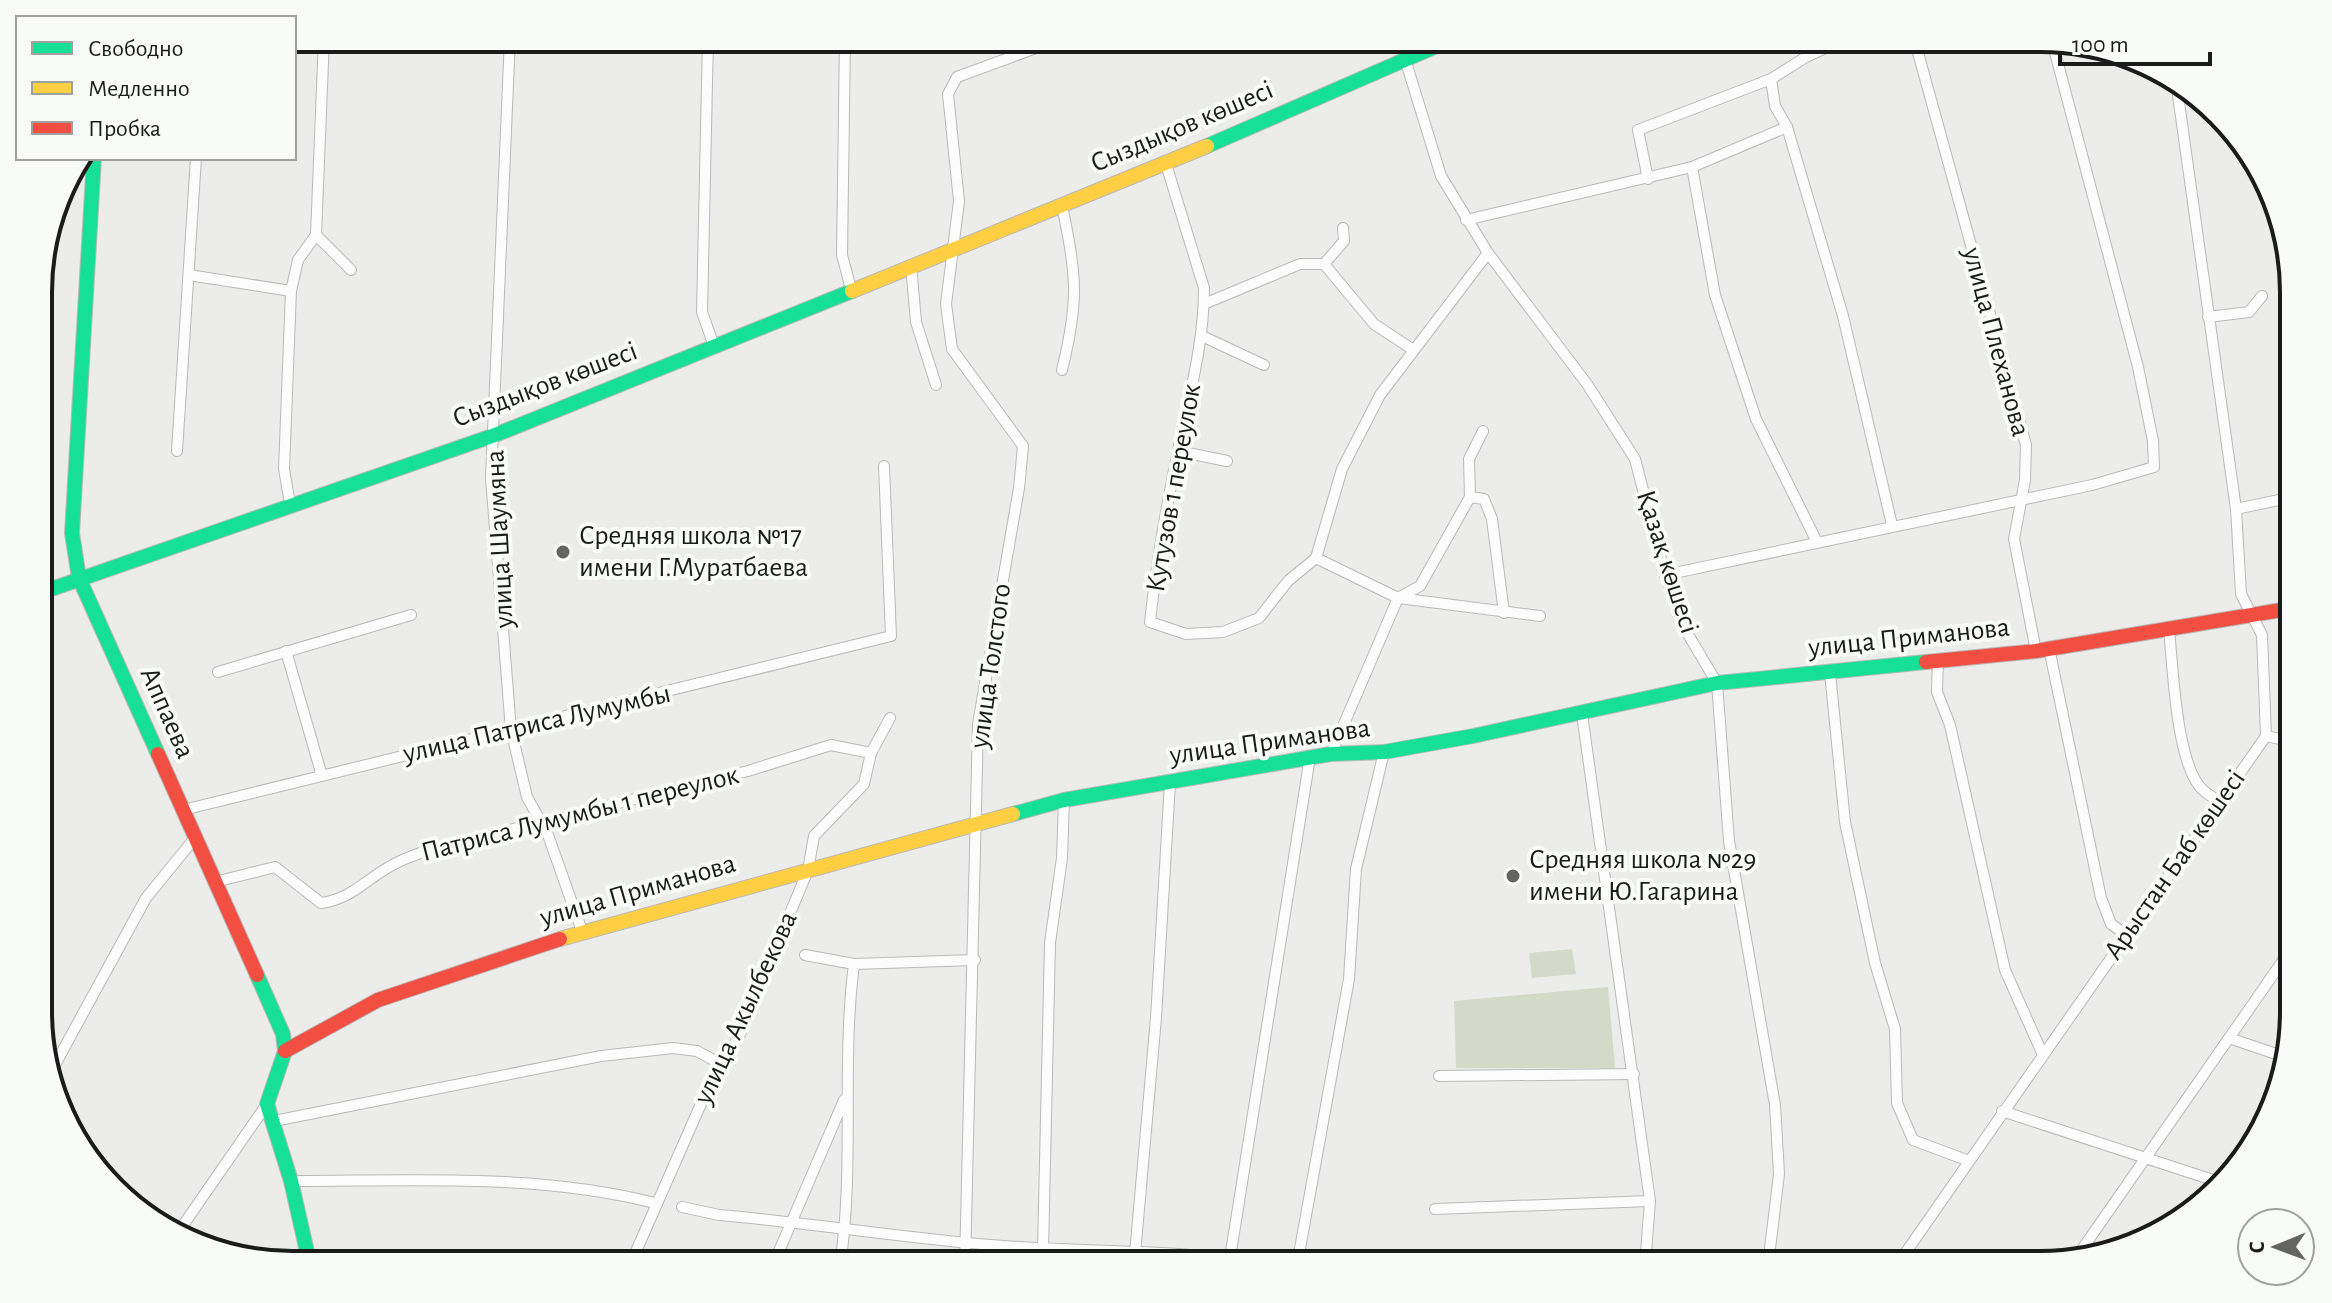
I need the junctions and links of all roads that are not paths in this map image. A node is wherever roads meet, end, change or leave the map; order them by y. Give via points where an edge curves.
1 (1421, 52) edge
2 (1817, 52) edge
3 (1918, 52) edge
4 (323, 53) edge
5 (509, 53) edge
6 (708, 53) edge
7 (845, 53) edge
8 (1023, 53) edge
9 (2055, 53) edge
10 (1405, 59) junction
11 (1771, 79) junction
12 (2178, 97) edge
13 (1787, 127) junction
14 (94, 160) edge
15 (196, 160) edge
16 (1166, 164) junction
17 (1692, 167) junction
18 (1648, 179) junction
19 (1062, 206) junction
20 (1466, 220) junction
21 (1343, 228) dead end
22 (316, 235) junction
23 (956, 247) junction
24 (1488, 253) junction
25 (1324, 264) junction
26 (911, 265) junction
27 (351, 270) dead end
28 (189, 275) junction
29 (851, 289) junction
30 (291, 291) junction
31 (2262, 296) dead end
32 (1204, 304) junction
33 (2208, 317) junction
34 (1202, 336) junction
35 (714, 346) junction
36 (1412, 349) junction
37 (1264, 365) dead end
38 (1062, 370) dead end
39 (936, 385) dead end
40 (1483, 431) dead end
41 (495, 435) junction
42 (177, 451) dead end
43 (1178, 451) junction
44 (1227, 461) dead end
45 (884, 466) dead end
46 (1470, 497) junction
47 (2021, 499) junction
48 (2279, 500) edge
49 (290, 504) junction
50 (2236, 509) junction
51 (1892, 525) junction
52 (1817, 542) junction
53 (1316, 558) junction
54 (1665, 575) junction
55 (79, 578) junction
56 (52, 588) edge
57 (1398, 598) junction
58 (2279, 611) edge
59 (1504, 613) junction
60 (411, 615) dead end
61 (1540, 616) dead end
62 (2250, 616) junction
63 (2169, 630) junction
64 (2042, 650) junction
65 (286, 651) junction
66 (1938, 659) junction
67 (218, 672) dead end
68 (1830, 673) junction
69 (1717, 683) junction
70 (1582, 714) junction
71 (890, 718) dead end
72 (511, 730) junction
73 (2266, 736) junction
74 (2279, 739) edge
75 (1384, 752) junction
76 (871, 753) junction
77 (1331, 754) junction
78 (1310, 757) junction
79 (322, 776) junction
80 (1170, 783) junction
81 (1064, 800) junction
82 (2220, 802) junction
83 (183, 810) junction
84 (538, 823) junction
85 (976, 824) junction
86 (194, 839) junction
87 (808, 870) junction
88 (215, 882) junction
89 (582, 931) junction
90 (2125, 934) junction
91 (805, 955) dead end
92 (975, 960) junction
93 (854, 964) junction
94 (2279, 966) edge
95 (2229, 1038) junction
96 (285, 1051) junction
97 (2276, 1054) edge
98 (2043, 1055) junction
99 (57, 1060) edge
100 (719, 1063) junction
101 (1634, 1074) junction
102 (1439, 1076) dead end
103 (846, 1094) junction
104 (267, 1104) junction
105 (2002, 1111) junction
106 (274, 1121) junction
107 (846, 1141) junction
108 (826, 1142) junction
109 (2146, 1157) junction
110 (1969, 1161) junction
111 (2210, 1179) edge
112 (291, 1181) junction
113 (1650, 1201) junction
114 (655, 1203) junction
115 (682, 1207) dead end
116 (1435, 1209) dead end
117 (791, 1221) junction
118 (183, 1225) edge
119 (845, 1230) junction
120 (966, 1243) junction
121 (2084, 1246) edge
122 (1043, 1249) junction
123 (1231, 1250) edge
124 (1300, 1250) edge
125 (1646, 1250) edge
126 (1770, 1250) edge
127 (1907, 1250) edge
128 (307, 1251) edge
129 (636, 1251) edge
130 (779, 1251) edge
131 (842, 1251) edge
132 (966, 1251) edge
133 (1114, 1251) edge
134 (1135, 1251) edge

1 - 10 street, Сыздықов көшесі
2 - 11 street
3 - 47 street, улица Плеханова via 2026,445
4 - 22 street
5 - 41 street, улица Шаумяна
6 - 35 street via 702,312
7 - 29 street via 842,255
8 - 23 street, улица Толстого via 957,77 948,94 959,201
9 - 47 street via 2138,367 2154,467
10 - 16 street, Сыздықов көшесі
10 - 20 street, Қазақ көшесі via 1441,176
11 - 13 street via 1775,106
11 - 18 street via 1638,130
12 - 33 street
13 - 17 street
13 - 51 street via 1843,316
14 - 55 street, Аппаева via 72,533
15 - 28 street
16 - 19 street, Сыздықов көшесі
16 - 32 street, Кутузов 1 переулок via 1204,288
17 - 18 street
17 - 52 street via 1715,295 1756,419
18 - 20 street
19 - 23 street, Сыздықов көшесі
19 - 38 street via 1076,272 1074,322
20 - 24 street, Қазақ көшесі
21 - 25 street via 1344,241
22 - 27 street
22 - 30 street via 298,260
23 - 26 street, Сыздықов көшесі
23 - 85 street, улица Толстого via 946,304 952,349 1023,446 978,724
24 - 36 street
24 - 54 street, Қазақ көшесі via 1587,384 1635,459
25 - 32 street via 1300,264
25 - 36 street via 1374,324
26 - 29 street, Сыздықов көшесі
26 - 39 street via 916,322
28 - 30 street
28 - 42 street
29 - 35 street, Сыздықов көшесі
30 - 49 street via 284,469
31 - 33 street via 2249,312
32 - 34 street, Кутузов 1 переулок
33 - 50 street
34 - 37 street
34 - 43 street, Кутузов 1 переулок
35 - 41 street, Сыздықов көшесі
36 - 53 street via 1380,395 1342,469
40 - 46 street via 1469,459
41 - 49 street, Сыздықов көшесі
41 - 72 street, улица Шаумяна via 491,478
43 - 44 street
43 - 53 street, Кутузов 1 переулок via 1150,622 1186,634 1223,632 1259,618 1288,581
45 - 72 street, улица Патриса Лумумбы via 891,636
46 - 57 street via 1420,586
46 - 59 street via 1484,499 1492,519
47 - 51 street
47 - 64 street, улица Плеханова via 2014,539
48 - 50 street
49 - 55 street, Сыздықов көшесі
50 - 62 street via 2241,594
51 - 52 street
52 - 54 street
53 - 57 street
54 - 69 street, Қазақ көшесі via 1686,631
55 - 56 street, Сыздықов көшесі
55 - 83 street, Аппаева
57 - 59 street
57 - 77 street
58 - 62 street, улица Приманова
59 - 61 street
60 - 65 street
62 - 63 street, улица Приманова
62 - 73 street via 2262,635
63 - 64 street, улица Приманова
63 - 82 street via 2186,754 2199,786
64 - 66 street, улица Приманова
64 - 90 street, улица Плеханова via 2101,898 2111,924
65 - 67 street
65 - 79 street
66 - 68 street, улица Приманова
66 - 98 street via 1937,692 1950,725 2005,970
68 - 69 street, улица Приманова
68 - 110 street via 1845,822 1895,1029 1901,1118 1913,1140
69 - 70 street, улица Приманова
69 - 126 street, Қазақ көшесі via 1729,841 1775,1105 1779,1174
70 - 75 street, улица Приманова
70 - 101 street
71 - 76 street, улица Акылбекова
72 - 79 street, улица Патриса Лумумбы
72 - 84 street, улица Шаумяна
73 - 74 street
73 - 82 street, Арыстан Баб көшесі
75 - 77 street, улица Приманова
75 - 124 street via 1356,869 1349,979
76 - 84 street, Патриса Лумумбы 1 переулок via 831,745
76 - 87 street, улица Акылбекова via 864,784 814,836
77 - 78 street, улица Приманова
78 - 80 street, улица Приманова
78 - 123 street
79 - 83 street, улица Патриса Лумумбы
80 - 81 street, улица Приманова
80 - 134 street
81 - 85 street, улица Приманова
81 - 122 street via 1050,943
82 - 90 street, Арыстан Баб көшесі
83 - 86 street, Аппаева
84 - 88 street, Патриса Лумумбы 1 переулок via 425,851 336,901 321,903 275,867
84 - 89 street, улица Шаумяна via 548,835
85 - 87 street, улица Приманова
85 - 92 street, улица Толстого
86 - 88 street, Аппаева
86 - 99 street via 146,898
87 - 89 street, улица Приманова
87 - 100 street, улица Акылбекова via 738,1039
88 - 96 street, Аппаева via 283,1034
89 - 96 street, улица Приманова via 378,1000
90 - 98 street, Арыстан Баб көшесі
91 - 93 street
92 - 93 street
92 - 120 street, улица Толстого
93 - 103 street
94 - 95 street
95 - 97 street
95 - 109 street
96 - 104 street
98 - 105 street, Арыстан Баб көшесі
100 - 106 street via 697,1051 673,1048 601,1056
100 - 114 street, улица Акылбекова
101 - 102 street
101 - 113 street
103 - 107 street
103 - 108 street
104 - 106 street
104 - 118 street
105 - 109 street
105 - 110 street, Арыстан Баб көшесі
106 - 112 street
107 - 108 street
107 - 119 street
108 - 117 street
109 - 111 street
109 - 121 street
110 - 127 street, Арыстан Баб көшесі
112 - 114 street via 482,1181 616,1193
112 - 128 street
113 - 116 street
113 - 125 street
114 - 129 street, улица Акылбекова
115 - 117 street
117 - 119 street
117 - 130 street
119 - 120 street
119 - 131 street
120 - 122 street
120 - 132 street, улица Толстого
122 - 133 street

